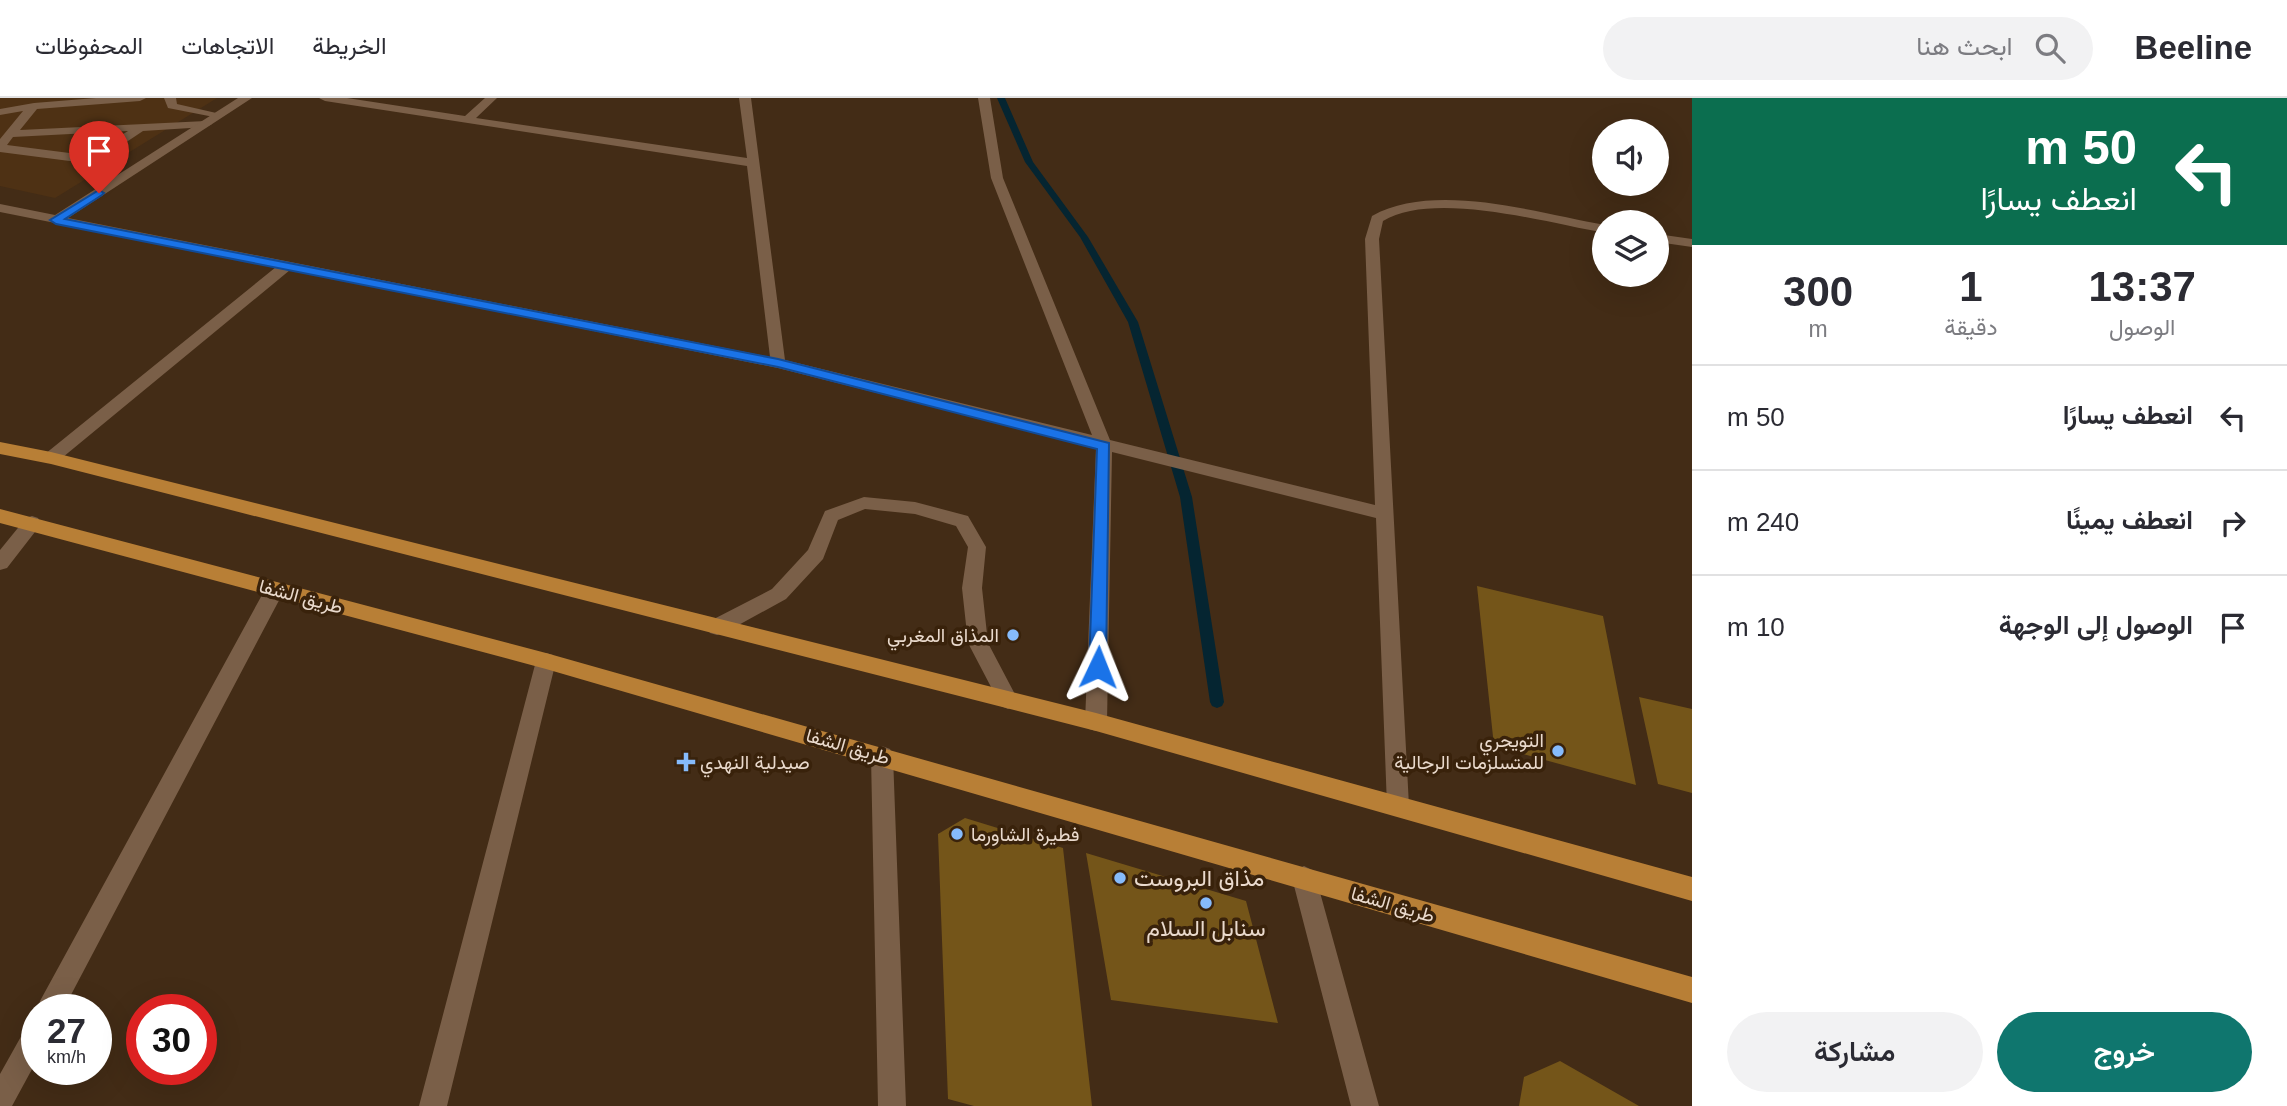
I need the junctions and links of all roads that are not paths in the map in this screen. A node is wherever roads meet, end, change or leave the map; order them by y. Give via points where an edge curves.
1 (140, 98) edge
2 (170, 98) edge
3 (246, 98) edge
4 (325, 98) edge
5 (491, 98) edge
6 (745, 98) edge
7 (984, 98) edge
8 (34, 106) junction
9 (0, 112) edge
10 (219, 115) junction
11 (467, 120) junction
12 (206, 124) junction
13 (139, 129) junction
14 (10, 134) junction
15 (753, 163) junction
16 (0, 208) edge
17 (56, 220) junction
18 (1592, 227) edge
19 (1669, 240) edge
20 (1692, 243) edge
21 (286, 266) junction
22 (778, 363) junction
23 (1104, 446) junction
24 (0, 448) edge
25 (51, 458) junction
26 (1384, 514) junction
27 (0, 516) edge
28 (32, 523) junction
29 (0, 563) edge
30 (275, 589) junction
31 (717, 627) junction
32 (546, 661) junction
33 (1008, 700) junction
34 (1096, 722) junction
35 (882, 756) junction
36 (1398, 806) junction
37 (1304, 878) junction
38 (1692, 889) edge
39 (1692, 990) edge
40 (58, 994) edge
41 (21, 1062) edge
42 (0, 1101) edge
43 (433, 1106) edge
44 (892, 1106) edge
45 (1365, 1106) edge

1 - 8 street
2 - 10 street via 172,106
3 - 10 street
4 - 11 street
5 - 11 street
6 - 15 street
7 - 23 street via 997,178
8 - 9 street
8 - 14 street
10 - 12 street
11 - 15 street
12 - 13 street
12 - 17 street
13 - 14 street
13 - 14 street via 85,159 4,149 1,145
15 - 22 street
16 - 17 street
17 - 21 street
18 - 26 street via 1425,204 1396,209 1377,219 1372,239
19 - 20 street
21 - 22 street
21 - 25 street
22 - 23 street
23 - 26 street
23 - 34 street
24 - 25 main road
25 - 31 main road
26 - 36 street
27 - 28 main road, طريق الشفا
28 - 29 street
28 - 30 main road, طريق الشفا
30 - 32 main road, طريق الشفا
30 - 40 street
31 - 33 main road
31 - 33 street via 779,594 816,554 831,516 864,503 915,508 961,521 977,547 972,588 978,643
32 - 35 main road, طريق الشفا
32 - 43 street
33 - 34 main road
34 - 36 main road
35 - 37 main road, طريق الشفا
35 - 44 street
36 - 38 main road
37 - 39 main road, طريق الشفا
37 - 45 street
41 - 42 street

